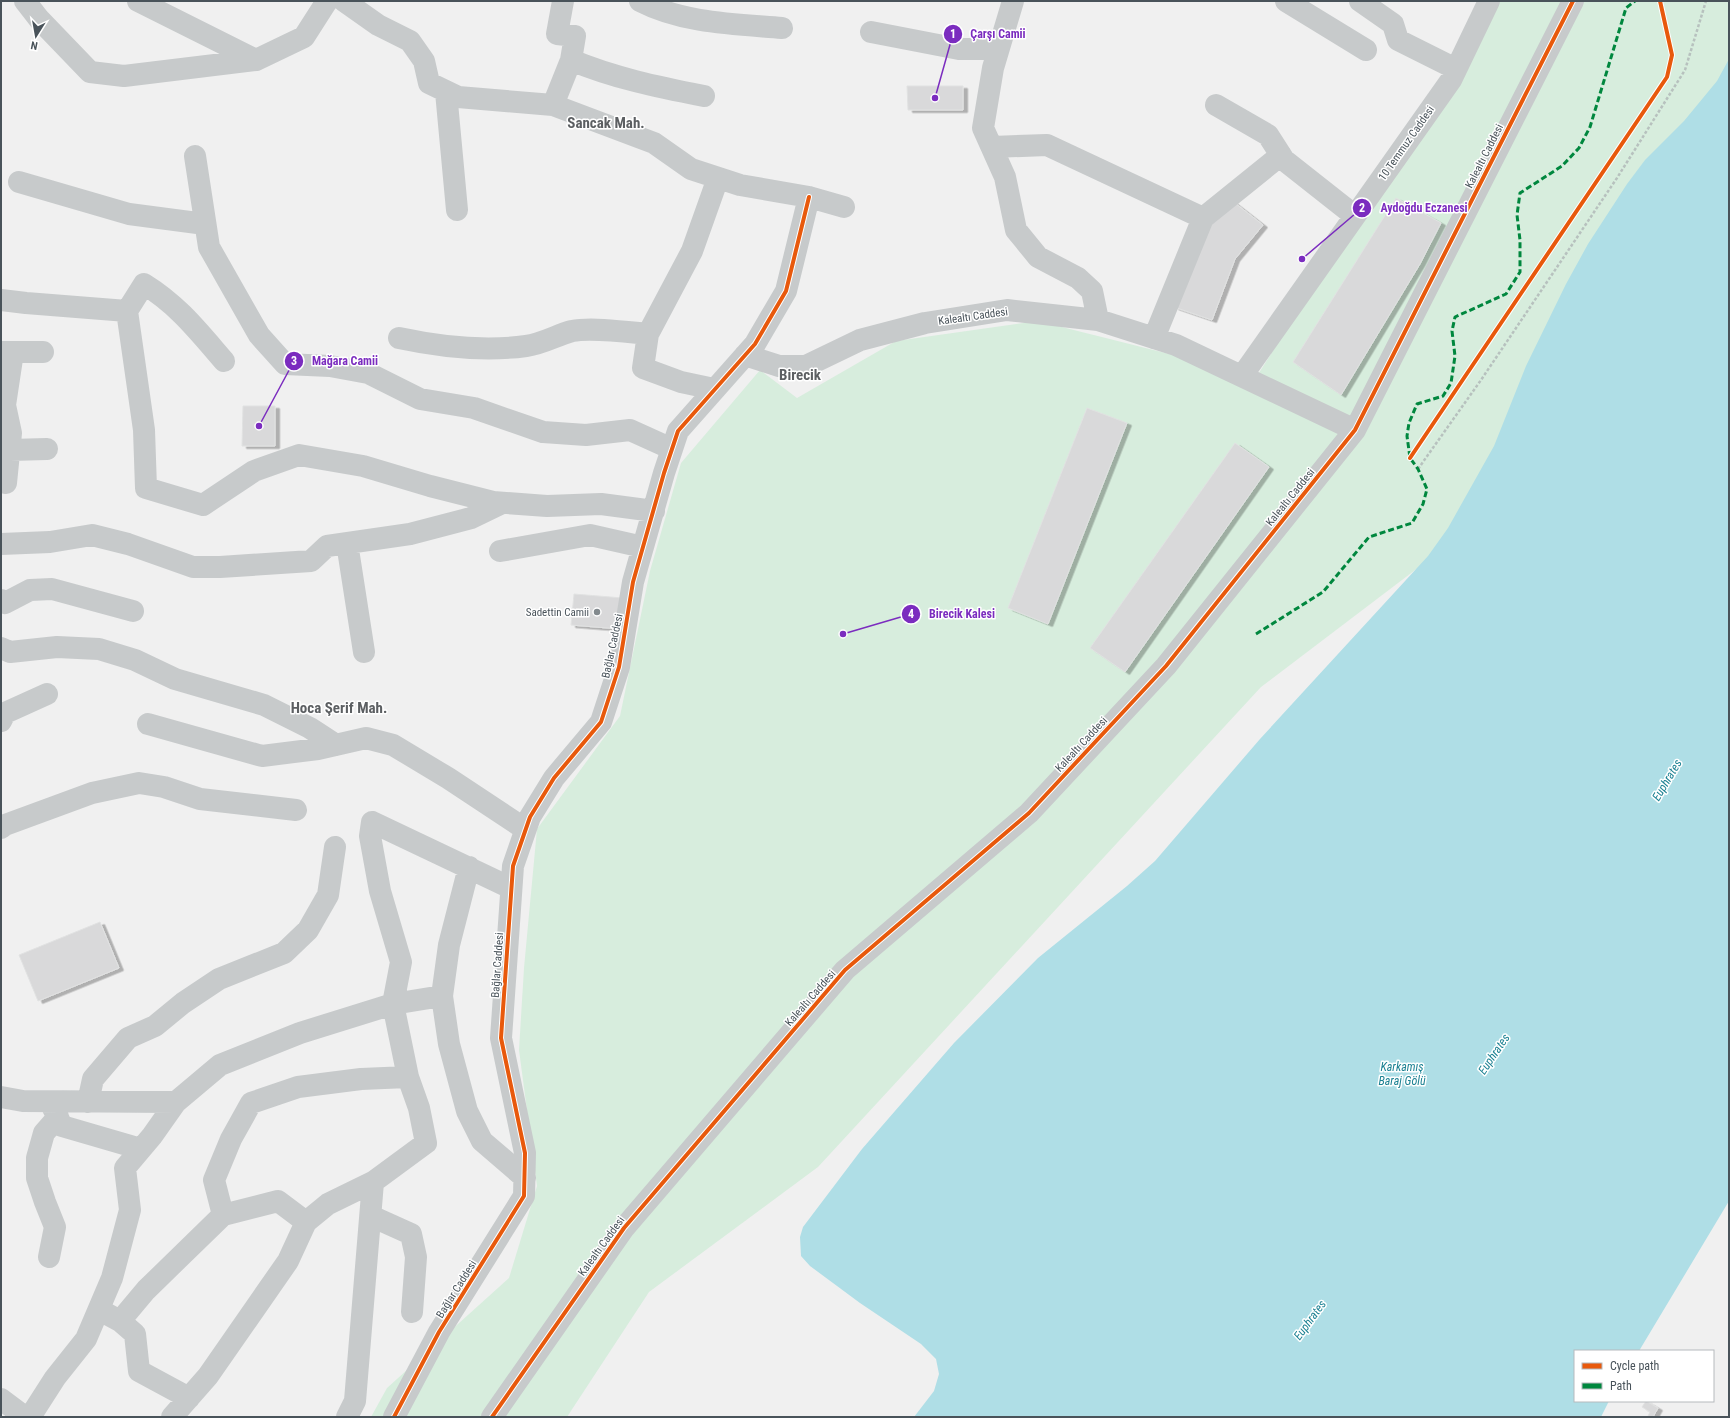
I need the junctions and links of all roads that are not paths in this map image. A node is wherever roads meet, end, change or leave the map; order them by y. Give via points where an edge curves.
1 (25, 1) edge
2 (138, 1) edge
3 (327, 1) edge
4 (344, 1) edge
5 (563, 1) edge
6 (640, 1) edge
7 (1013, 1) edge
8 (1286, 1) edge
9 (1360, 1) edge
10 (1488, 1) edge
11 (1573, 1) edge
12 (782, 28) dead end
13 (871, 32) dead end
14 (998, 49) junction
15 (1366, 50) dead end
16 (256, 60) junction
17 (571, 60) junction
18 (1456, 69) junction
19 (446, 92) junction
20 (704, 96) dead end
21 (554, 105) junction
22 (1216, 105) dead end
23 (992, 147) junction
24 (1281, 155) junction
25 (195, 156) dead end
26 (718, 178) junction
27 (19, 182) dead end
28 (809, 197) junction
29 (844, 207) dead end
30 (457, 210) dead end
31 (1355, 216) junction
32 (1203, 218) junction
33 (205, 224) junction
34 (1, 300) edge
35 (128, 311) junction
36 (1098, 320) junction
37 (648, 334) junction
38 (399, 338) dead end
39 (1154, 338) junction
40 (7, 352) edge
41 (43, 352) dead end
42 (745, 355) junction
43 (224, 361) dead end
44 (1242, 376) junction
45 (714, 389) junction
46 (1355, 430) junction
47 (6, 447) edge
48 (47, 449) dead end
49 (672, 449) junction
50 (6, 483) dead end
51 (502, 502) junction
52 (654, 511) junction
53 (347, 543) junction
54 (1, 544) edge
55 (643, 547) junction
56 (500, 551) dead end
57 (1, 600) edge
58 (133, 611) dead end
59 (1, 648) edge
60 (364, 652) dead end
61 (47, 694) dead end
62 (1, 721) edge
63 (148, 724) dead end
64 (336, 745) junction
65 (296, 810) dead end
66 (2, 826) edge
67 (525, 829) junction
68 (335, 847) dead end
69 (469, 867) junction
70 (511, 888) junction
71 (442, 996) junction
72 (393, 1004) junction
73 (408, 1077) junction
74 (1, 1097) edge
75 (88, 1102) junction
76 (176, 1102) junction
77 (53, 1109) junction
78 (141, 1149) junction
79 (525, 1178) junction
80 (373, 1182) junction
81 (223, 1215) junction
82 (370, 1216) junction
83 (306, 1222) junction
84 (49, 1257) dead end
85 (98, 1310) junction
86 (412, 1312) dead end
87 (120, 1321) junction
88 (189, 1398) junction
89 (1, 1399) edge
90 (25, 1417) edge
91 (30, 1417) edge
92 (172, 1417) edge
93 (347, 1417) edge
94 (394, 1417) edge
95 (492, 1417) edge

1 - 16 street via 90,72 124,76
2 - 16 street
3 - 16 street via 304,37
4 - 19 street via 378,24 410,41 424,61 429,83
5 - 17 street via 557,34 575,36
6 - 12 street via 651,7 691,18
7 - 14 street
8 - 15 street
9 - 18 street via 1393,24 1398,40
10 - 18 street, 10 Temmuz Caddesi
11 - 46 street, Kalealtı Caddesi
13 - 14 street via 959,49
14 - 23 street via 992,68 983,128
17 - 20 street via 618,77
17 - 21 street
18 - 31 street, 10 Temmuz Caddesi via 1451,80
19 - 21 street via 458,97
19 - 30 street
21 - 26 street via 654,143 692,169
22 - 24 street via 1268,135
23 - 32 street via 1047,145
23 - 36 street via 1005,177 1016,230 1038,257 1078,278 1092,291
24 - 31 street
24 - 32 street
25 - 33 street
26 - 28 street via 740,185
26 - 37 street via 692,251
27 - 33 street via 130,214
28 - 29 street
28 - 42 street, Bağlar Caddesi via 786,290 755,344
31 - 44 street, 10 Temmuz Caddesi
32 - 39 street
33 - 49 street via 209,247 255,329 286,364 330,366 368,374 420,399 474,408 543,432 586,435 630,430
34 - 35 street
35 - 43 street via 144,284 185,315
35 - 51 street via 144,430 146,488 203,505 254,471 299,455 363,466 430,486
36 - 39 street, Kalealtı Caddesi
36 - 42 street, Kalealtı Caddesi via 1007,310 925,324 860,340 806,366 779,366
37 - 38 street via 574,331 527,346 486,349 432,345
37 - 45 street via 643,368 681,382
39 - 44 street, Kalealtı Caddesi via 1176,345
40 - 41 street
40 - 47 street via 5,405 11,433
42 - 45 street, Bağlar Caddesi
44 - 46 street, Kalealtı Caddesi
45 - 49 street, Bağlar Caddesi via 678,431
46 - 95 street, Kalealtı Caddesi via 1166,666 1034,808 846,970 624,1228
47 - 48 street
47 - 50 street
49 - 52 street, Bağlar Caddesi
51 - 52 street via 547,506 601,504
51 - 53 street via 463,520 410,534
52 - 55 street, Bağlar Caddesi
53 - 54 street via 327,546 311,561 220,567 193,567 128,544 92,535 50,542
53 - 60 street
55 - 56 street via 590,535
55 - 67 street, Bağlar Caddesi via 633,582 619,667 601,722 554,778
57 - 58 street via 5,603 30,590 52,589
59 - 64 street via 10,652 58,647 106,651 136,660 175,679 264,705 310,728
61 - 62 street via 5,713
63 - 64 street via 262,756
64 - 67 street via 366,738 393,745
65 - 66 street via 200,799 139,782 92,793
67 - 70 street, Bağlar Caddesi via 513,866
68 - 75 street via 328,895 308,930 284,953 219,979 155,1026 128,1038 93,1079
69 - 70 street
69 - 71 street via 449,944
69 - 72 street via 372,822 370,836 380,891 401,962
70 - 79 street, Bağlar Caddesi via 501,1038 526,1153
71 - 72 street
71 - 79 street via 449,1044 467,1111 482,1141
72 - 73 street
72 - 76 street via 300,1033 220,1065
73 - 80 street via 420,1108 426,1143
73 - 81 street via 362,1079 298,1087 251,1103 231,1139 214,1180
74 - 77 street
75 - 76 street
75 - 77 street
76 - 78 street
77 - 78 street via 62,1126
77 - 84 street via 38,1158 37,1178 55,1227
78 - 85 street via 125,1168 130,1210 112,1278
79 - 94 street, Bağlar Caddesi via 524,1196 439,1332
80 - 82 street
80 - 83 street via 328,1204
81 - 83 street via 278,1201
81 - 87 street via 146,1290
82 - 86 street via 411,1234 416,1257
82 - 93 street via 355,1401
83 - 88 street via 288,1261 208,1376
85 - 87 street
85 - 91 street via 86,1339 55,1378
87 - 88 street via 135,1334 139,1371
88 - 92 street
89 - 90 street

